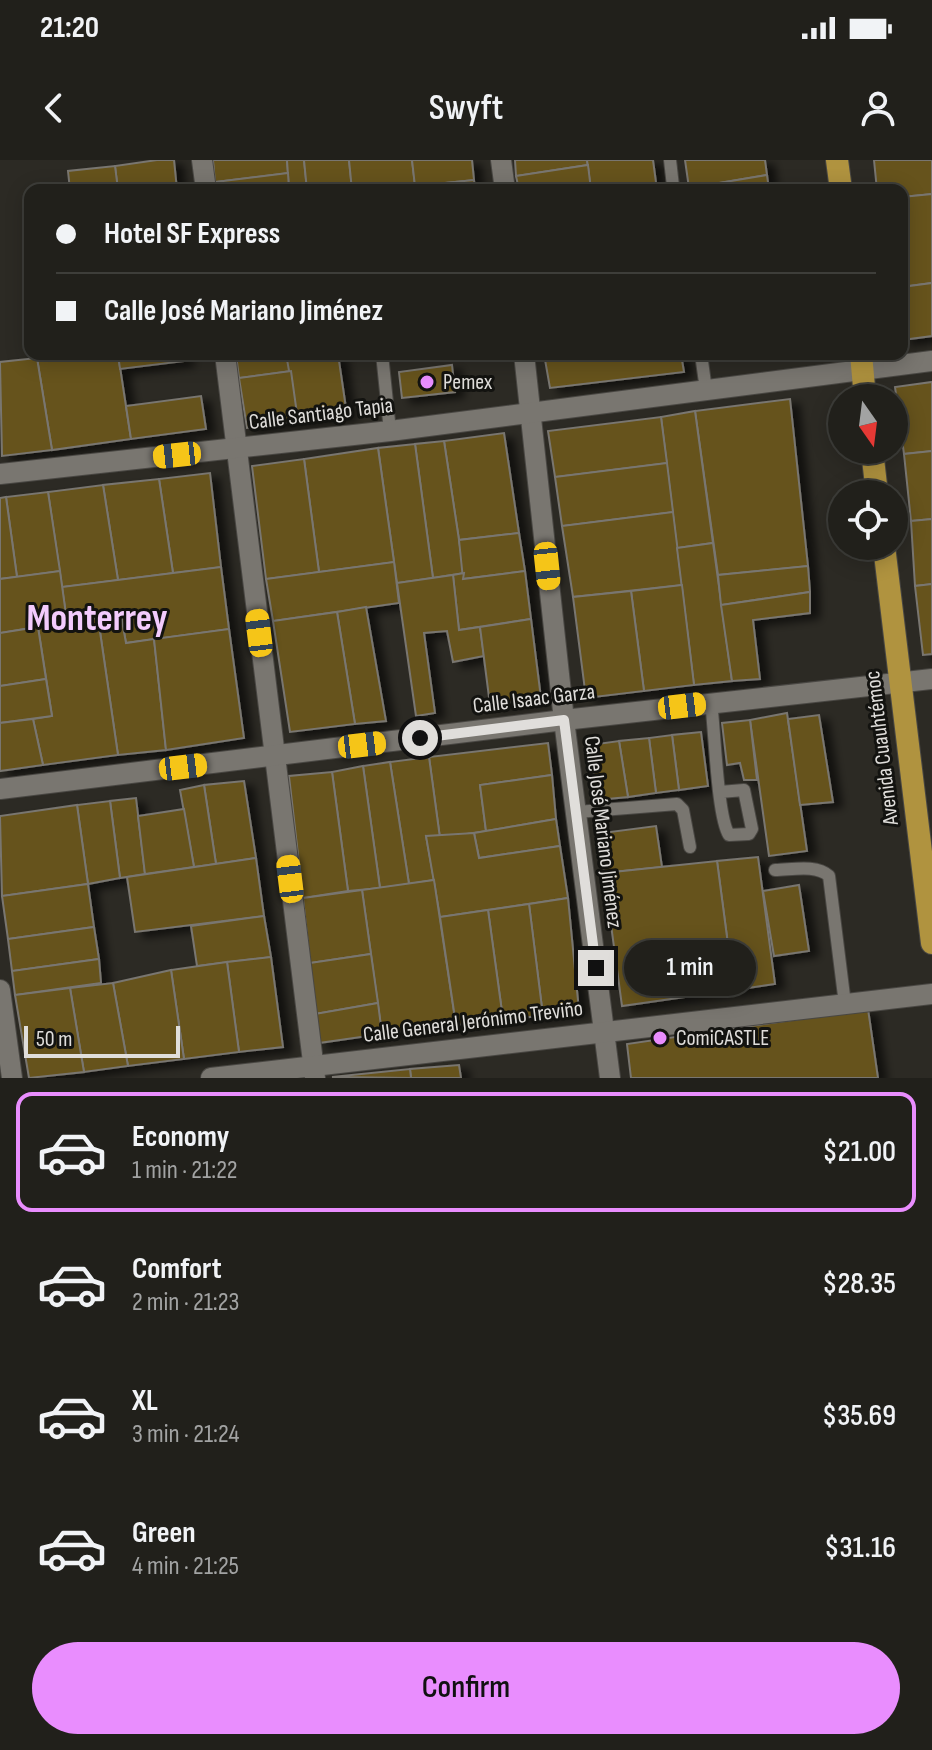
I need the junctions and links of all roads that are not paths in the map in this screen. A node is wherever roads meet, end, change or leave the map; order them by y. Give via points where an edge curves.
1 (202, 160) edge
2 (501, 160) edge
3 (670, 160) edge
4 (837, 160) edge
5 (205, 184) edge
6 (504, 184) edge
7 (673, 184) edge
8 (840, 184) edge
9 (226, 360) edge
10 (383, 360) edge
11 (525, 360) edge
12 (702, 360) edge
13 (861, 361) edge
14 (932, 361) edge
15 (863, 384) edge
16 (706, 390) junction
17 (530, 413) junction
18 (390, 431) junction
19 (236, 449) junction
20 (0, 474) edge
21 (886, 560) edge
22 (932, 679) edge
23 (900, 683) junction
24 (711, 703) junction
25 (564, 720) junction
26 (275, 756) junction
27 (0, 789) edge
28 (720, 792) dead end
29 (577, 812) junction
30 (690, 847) dead end
31 (775, 870) dead end
32 (932, 943) edge
33 (0, 990) edge
34 (932, 994) edge
35 (845, 1004) junction
36 (604, 1031) junction
37 (314, 1071) edge
38 (12, 1078) edge
39 (211, 1078) edge
40 (607, 1078) edge

1 - 5 street
2 - 6 street
3 - 7 lane
4 - 8 highway
9 - 19 street
10 - 18 lane
11 - 17 street, Calle José Mariano Jiménez
12 - 16 lane
13 - 14 street, Calle Santiago Tapia
13 - 15 highway
13 - 16 street, Calle Santiago Tapia
16 - 17 street, Calle Santiago Tapia
17 - 18 street, Calle Santiago Tapia
17 - 25 street, Calle José Mariano Jiménez
18 - 19 street, Calle Santiago Tapia
19 - 20 street, Calle Santiago Tapia
19 - 26 street
21 - 23 highway, Avenida Cuauhtémoc
22 - 23 street, Calle Isaac Garza
23 - 24 street, Calle Isaac Garza
23 - 32 highway, Avenida Cuauhtémoc
24 - 25 street, Calle Isaac Garza
24 - 28 lane
25 - 26 street, Calle Isaac Garza
25 - 29 street, Calle José Mariano Jiménez
26 - 27 street, Calle Isaac Garza
26 - 37 street
29 - 30 lane via 677,804 683,810
29 - 36 street, Calle José Mariano Jiménez
31 - 35 lane via 817,869 829,876
33 - 38 street
34 - 35 street, Calle General Jerónimo Treviño
35 - 36 street, Calle General Jerónimo Treviño
36 - 37 street, Calle General Jerónimo Treviño
36 - 40 street, Calle José Mariano Jiménez
37 - 39 street, Calle General Jerónimo Treviño

